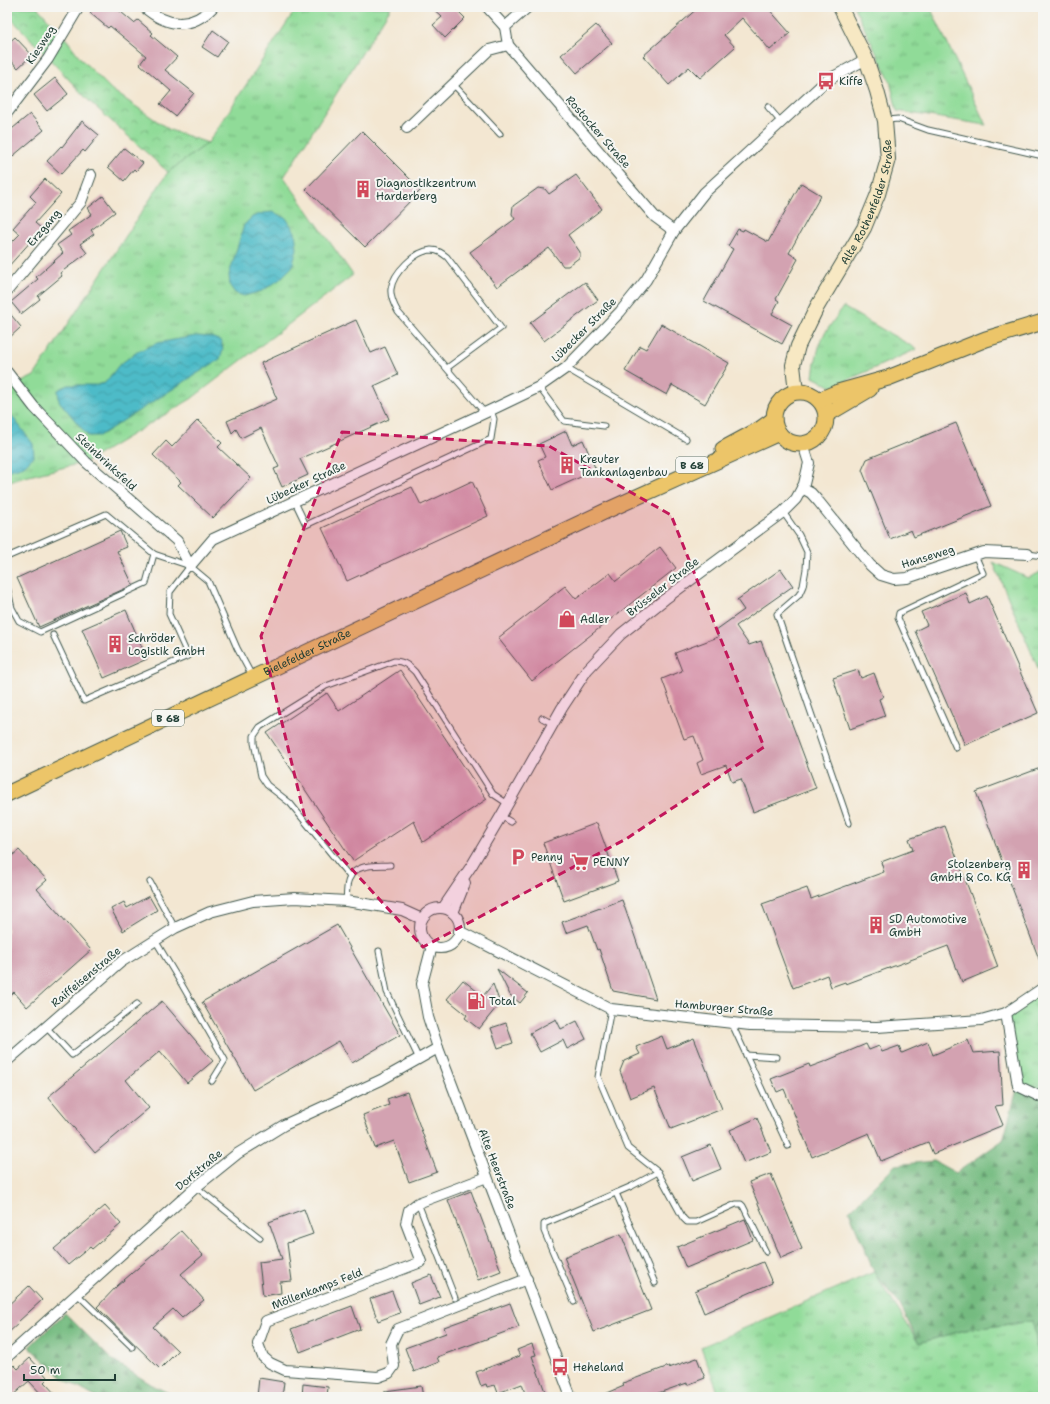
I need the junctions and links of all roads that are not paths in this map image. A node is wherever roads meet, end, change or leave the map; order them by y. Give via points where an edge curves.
1 (79, 7) edge
2 (144, 7) edge
3 (213, 7) edge
4 (487, 7) edge
5 (528, 7) edge
6 (840, 7) edge
7 (506, 27) junction
8 (508, 46) junction
9 (866, 59) junction
10 (454, 85) junction
11 (768, 107) dead end
12 (7, 113) edge
13 (885, 121) junction
14 (781, 122) junction
15 (407, 128) dead end
16 (500, 134) dead end
17 (1043, 156) edge
18 (91, 175) dead end
19 (674, 230) junction
20 (7, 291) edge
21 (1043, 322) edge
22 (447, 368) junction
23 (566, 368) junction
24 (7, 372) edge
25 (888, 378) junction
26 (539, 387) junction
27 (796, 392) junction
28 (819, 400) junction
29 (488, 412) junction
30 (826, 415) junction
31 (604, 426) dead end
32 (777, 426) junction
33 (686, 439) dead end
34 (804, 444) junction
35 (802, 488) junction
36 (295, 502) junction
37 (783, 512) junction
38 (154, 554) junction
39 (1028, 554) joint
40 (975, 555) junction
41 (1043, 556) edge
42 (7, 557) edge
43 (190, 566) junction
44 (7, 586) edge
45 (53, 635) dead end
46 (253, 679) junction
47 (542, 718) dead end
48 (553, 724) junction
49 (956, 748) dead end
50 (7, 794) edge
51 (508, 804) junction
52 (501, 816) junction
53 (511, 822) dead end
54 (849, 823) dead end
55 (390, 865) dead end
56 (472, 865) junction
57 (350, 876) junction
58 (150, 882) dead end
59 (346, 901) junction
60 (443, 908) junction
61 (453, 913) junction
62 (422, 919) junction
63 (175, 928) junction
64 (459, 931) junction
65 (155, 940) junction
66 (432, 946) junction
67 (379, 951) dead end
68 (1043, 988) edge
69 (137, 1004) dead end
70 (611, 1009) junction
71 (1006, 1013) junction
72 (732, 1023) junction
73 (46, 1027) junction
74 (438, 1048) junction
75 (746, 1055) junction
76 (777, 1057) dead end
77 (419, 1059) junction
78 (7, 1061) edge
79 (212, 1081) dead end
80 (1043, 1098) edge
81 (788, 1146) dead end
82 (658, 1172) junction
83 (487, 1177) junction
84 (196, 1187) junction
85 (616, 1193) junction
86 (418, 1203) junction
87 (260, 1238) dead end
88 (766, 1252) dead end
89 (527, 1279) junction
90 (655, 1283) dead end
91 (78, 1295) junction
92 (455, 1298) dead end
93 (574, 1302) dead end
94 (132, 1347) dead end
95 (7, 1357) edge
96 (571, 1397) edge

1 - 12 street, Kiesweg via 48,59
2 - 3 street via 154,16 174,23 191,22 205,16
4 - 7 street
5 - 7 street
6 - 9 street, Alte Rothenfelder Straße
7 - 8 street
8 - 10 street via 490,50
8 - 19 street, Rostocker Straße via 655,217
9 - 13 street, Alte Rothenfelder Straße
9 - 14 street, Lübecker Straße via 826,81
10 - 15 street
10 - 16 lane
11 - 14 lane
13 - 17 lane via 898,119 928,130
13 - 27 street, Alte Rothenfelder Straße via 888,159 878,194 864,228 817,307 798,346 793,365
14 - 19 street, Lübecker Straße via 704,193
18 - 20 street, Erzgang via 81,202
19 - 23 street, Lübecker Straße via 646,280 620,312
21 - 25 main road via 986,338
22 - 22 lane via 398,312 391,290 394,278 401,268 421,253 430,250 439,251 447,258 501,328
22 - 29 lane
23 - 26 street, Lübecker Straße
23 - 33 lane
24 - 43 street, Steinbrinksfeld via 34,407 86,462 177,541
25 - 28 main road
25 - 30 main road
26 - 29 street, Lübecker Straße
26 - 31 lane via 564,421
27 - 28 main road via 804,392
27 - 32 main road via 782,399 778,405 775,412
28 - 30 main road
29 - 36 street, Lübecker Straße
29 - 36 lane via 494,419 491,439 306,525
30 - 34 main road via 826,423 820,434
32 - 34 main road via 790,442
32 - 46 main road, Bielefelder Straße / B 68 via 760,429 608,510
34 - 35 street, Brüsseler Straße via 809,463
35 - 37 street, Brüsseler Straße via 796,499
35 - 40 street, Hanseweg via 811,493 881,575 894,579 907,578
36 - 43 street, Lübecker Straße via 213,539
37 - 48 street, Brüsseler Straße via 621,634 587,670
37 - 54 lane via 807,552 803,586 799,595 777,614
38 - 42 lane via 106,514
38 - 43 lane
38 - 44 lane via 146,583 40,632 19,621 12,608
39 - 40 street, Hanseweg via 984,552
39 - 41 lane
40 - 49 lane via 984,574 899,613 898,618
43 - 45 lane via 170,592 169,614 188,656 84,701
43 - 46 lane via 208,581
46 - 50 main road, Bielefelder Straße / B 68
47 - 48 lane
48 - 51 street, Brüsseler Straße
51 - 52 street, Brüsseler Straße
51 - 57 lane via 493,794 409,666 401,661 394,661 326,686 260,727 254,736 254,743 261,776 267,785 290,803
52 - 53 lane
52 - 56 street, Brüsseler Straße
55 - 57 lane via 362,867
56 - 60 street, Brüsseler Straße
56 - 61 street, Brüsseler Straße
57 - 59 lane
58 - 63 lane
59 - 62 street, Raiffeisenstraße via 402,910
59 - 63 street, Raiffeisenstraße via 295,898 253,901 210,912
60 - 61 street
60 - 62 street via 431,910
61 - 64 street via 457,918
62 - 66 street via 420,932
63 - 65 street, Raiffeisenstraße
64 - 66 street via 449,945
64 - 70 street, Hamburger Straße
65 - 73 street, Raiffeisenstraße via 122,962
65 - 79 lane via 225,1060
66 - 74 street, Alte Heerstraße via 422,984 428,1017
67 - 77 lane via 387,992
68 - 71 street, Hamburger Straße
69 - 73 lane via 72,1055
70 - 72 street, Hamburger Straße
70 - 82 lane via 598,1077 628,1148
71 - 72 street, Hamburger Straße via 981,1020 877,1027
71 - 80 street via 1018,1086
72 - 75 lane
73 - 78 street, Raiffeisenstraße
74 - 77 street, Dorfstraße
74 - 83 street, Alte Heerstraße
75 - 76 lane
75 - 81 lane
77 - 84 street, Dorfstraße via 381,1080 284,1125 237,1154
82 - 85 lane
82 - 88 lane via 687,1222 696,1222 741,1204
83 - 86 street
83 - 89 street, Alte Heerstraße
84 - 87 lane
84 - 91 street, Dorfstraße
85 - 90 lane
85 - 93 lane via 544,1224 544,1231
86 - 89 street, Möllenkamps Feld via 410,1210 406,1223 421,1262 266,1321 258,1344 263,1357 285,1370 378,1377 389,1373 394,1366 391,1344 398,1329
86 - 92 lane
89 - 96 street, Alte Heerstraße
91 - 94 lane
91 - 95 street, Dorfstraße

